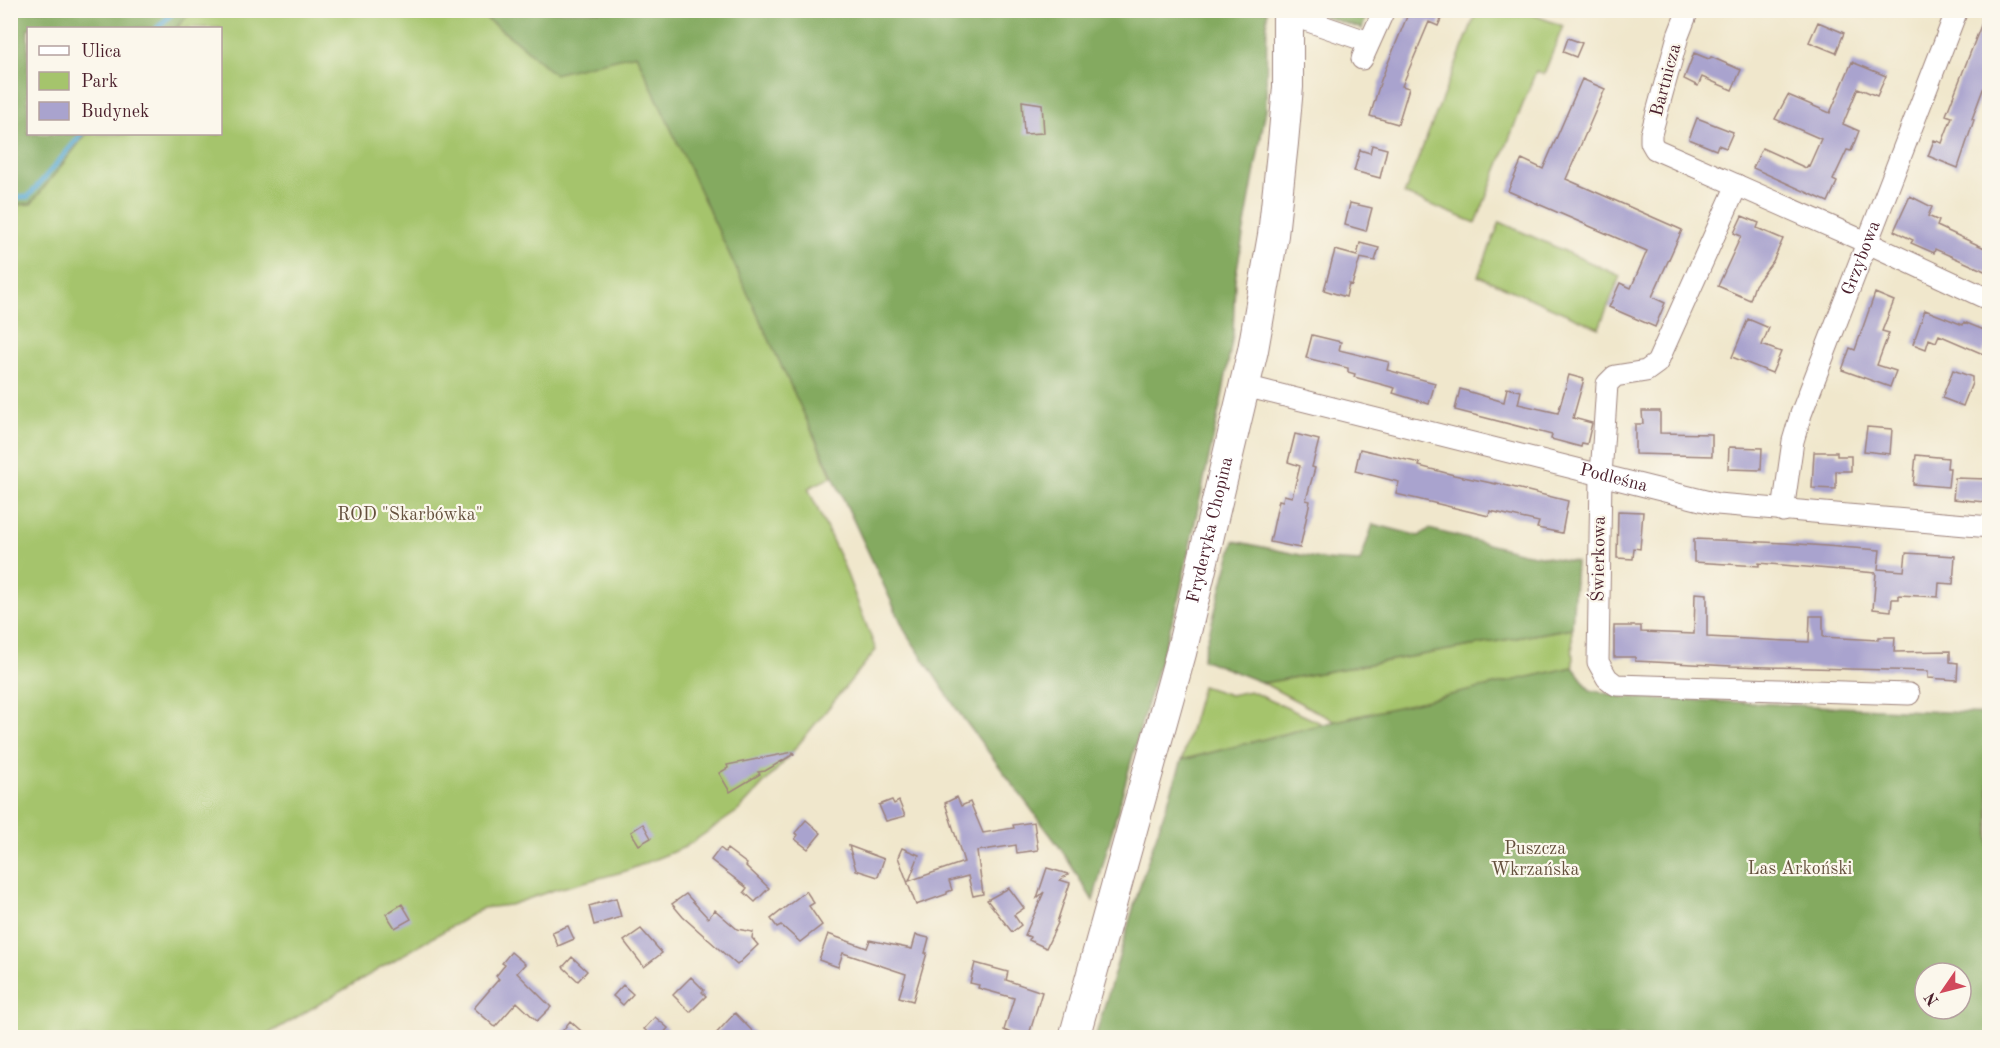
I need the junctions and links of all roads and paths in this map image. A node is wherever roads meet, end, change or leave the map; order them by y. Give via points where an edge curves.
1 (1384, 10) edge
2 (1688, 10) edge
3 (1957, 10) edge
4 (1288, 12) edge
5 (1737, 185) junction
6 (1868, 243) junction
7 (1989, 300) edge
8 (1245, 386) junction
9 (1601, 476) junction
10 (1783, 511) junction
11 (1989, 527) edge
12 (1909, 694) dead end
13 (1074, 1038) edge

1 - 4 street via 1365,50
2 - 5 street, Bartnicza via 1677,36 1651,142 1655,149
3 - 6 street, Grzybowa
4 - 8 street, Fryderyka Chopina via 1288,87 1273,235
5 - 6 street
5 - 9 street, Świerkowa via 1657,363 1646,371 1615,376 1607,384
6 - 7 street
6 - 10 street, Grzybowa via 1801,414
8 - 9 street, Podleśna
8 - 13 street, Fryderyka Chopina via 1181,653
9 - 10 street, Podleśna via 1717,504
9 - 12 street, Świerkowa via 1598,662 1616,685
10 - 11 street, Podleśna

